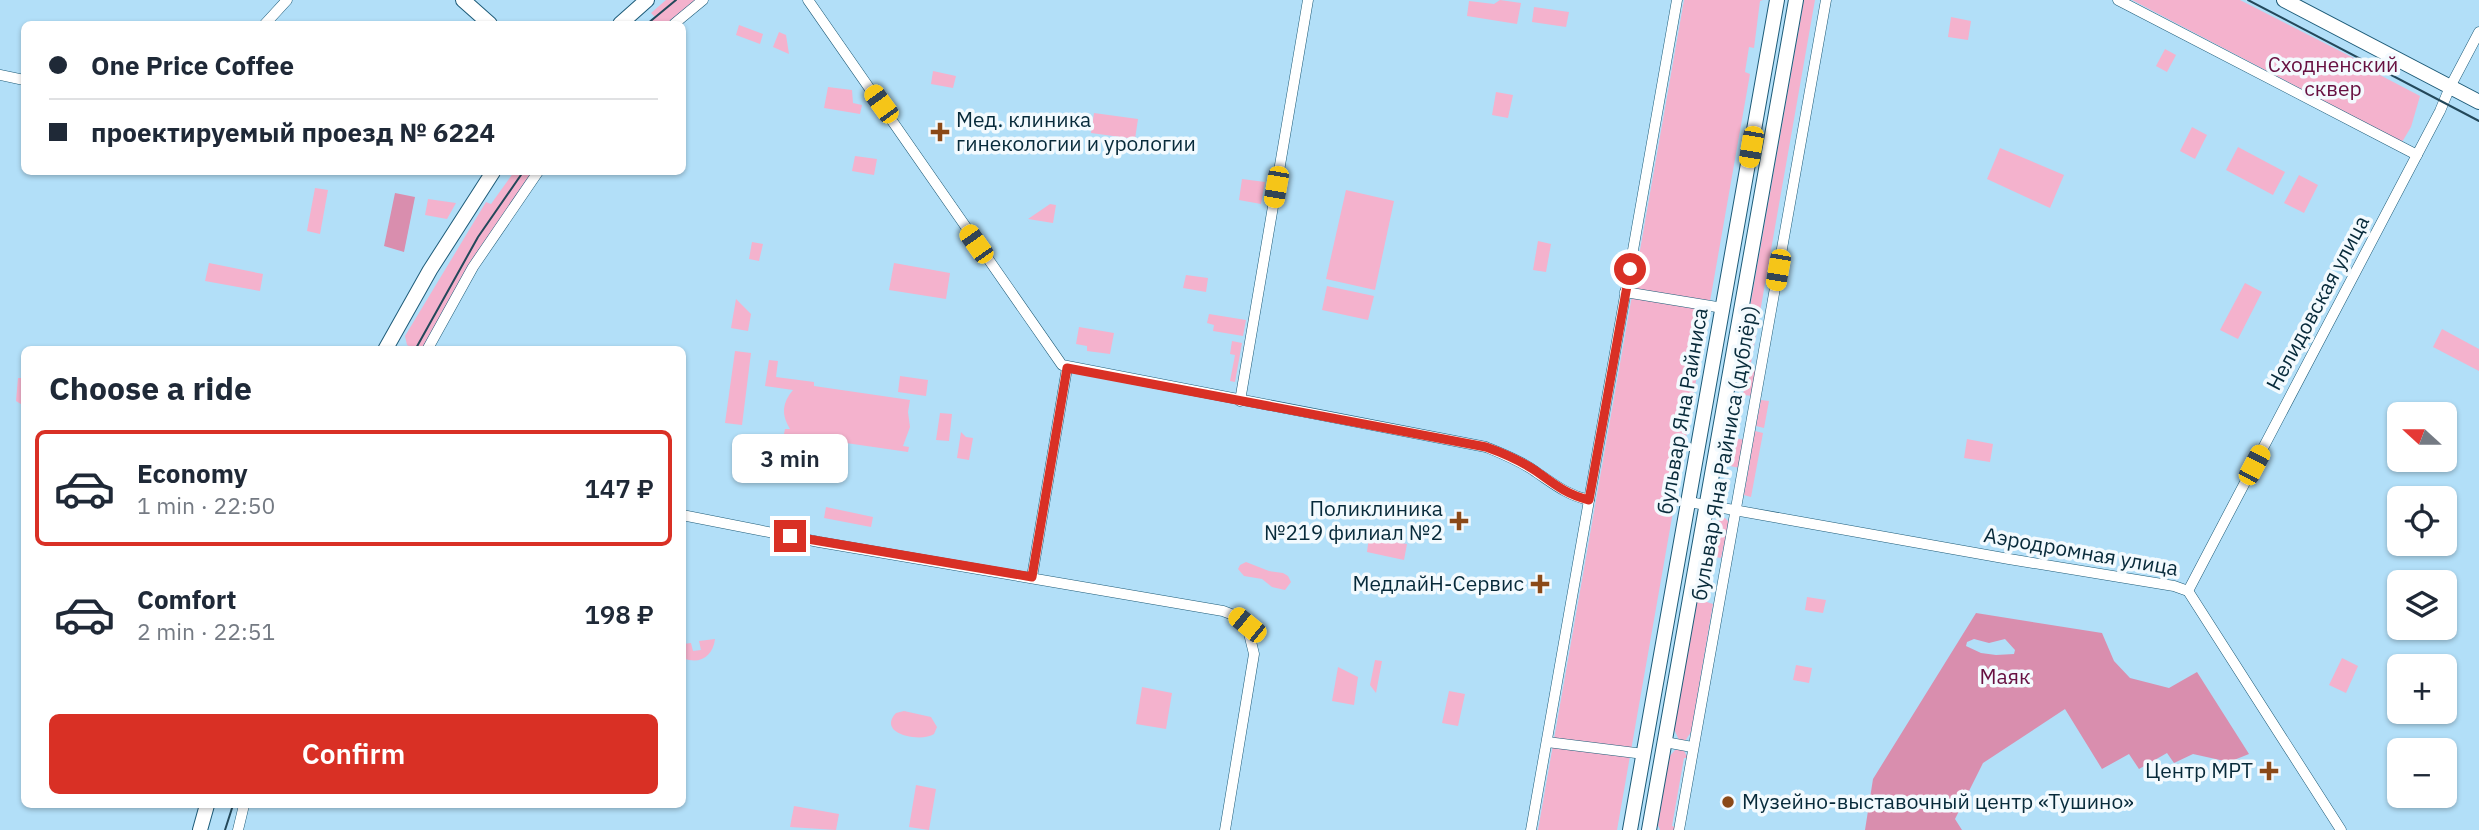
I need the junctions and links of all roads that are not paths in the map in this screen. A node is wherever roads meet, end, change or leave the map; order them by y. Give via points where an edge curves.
1 (287, 0) edge
2 (463, 0) edge
3 (647, 0) edge
4 (703, 0) edge
5 (808, 0) edge
6 (1308, 0) edge
7 (1677, 0) edge
8 (1777, 0) edge
9 (1796, 0) edge
10 (1826, 0) edge
11 (2118, 0) edge
12 (2284, 0) edge
13 (268, 21) edge
14 (487, 21) edge
15 (623, 21) edge
16 (678, 21) edge
17 (2479, 32) edge
18 (0, 75) edge
19 (21, 79) edge
20 (2450, 87) junction
21 (2479, 102) edge
22 (2417, 155) junction
23 (491, 175) edge
24 (536, 175) edge
25 (1626, 292) junction
26 (1723, 308) junction
27 (387, 346) edge
28 (428, 346) edge
29 (1067, 368) junction
30 (1240, 401) junction
31 (1589, 500) junction
32 (1689, 502) junction
33 (1706, 505) junction
34 (1736, 510) junction
35 (686, 515) edge
36 (1032, 577) junction
37 (2188, 591) junction
38 (1547, 742) junction
39 (1665, 742) junction
40 (1692, 747) junction
41 (1644, 754) junction
42 (206, 808) edge
43 (243, 808) edge
44 (200, 830) edge
45 (238, 830) edge
46 (1225, 830) edge
47 (1531, 830) edge
48 (1630, 830) edge
49 (1649, 830) edge
50 (1679, 830) edge
51 (2341, 830) edge

1 - 13 street
2 - 14 main road
3 - 15 main road
4 - 16 street
5 - 29 street via 1041,338
6 - 30 street
7 - 25 street
8 - 26 main road, бульвар Яна Райниса
9 - 33 main road, бульвар Яна Райниса
10 - 34 street, бульвар Яна Райниса (дублёр)
11 - 22 street
12 - 20 main road
17 - 20 street, Нелидовская улица
18 - 19 street
20 - 21 main road
20 - 22 street, Нелидовская улица
22 - 37 street, Нелидовская улица
23 - 27 main road
24 - 28 street via 473,267
25 - 26 street
25 - 31 street
26 - 32 main road, бульвар Яна Райниса
29 - 30 street
29 - 36 street
30 - 31 street via 1486,447 1510,456 1562,491
31 - 38 street
32 - 33 street, Аэродромная улица
32 - 41 main road, бульвар Яна Райниса
33 - 34 street, Аэродромная улица
33 - 39 main road, бульвар Яна Райниса
34 - 37 street, Аэродромная улица
34 - 40 street, бульвар Яна Райниса (дублёр)
35 - 36 street
36 - 46 street via 1223,611 1247,625 1254,654
37 - 51 street, Аэродромная улица
38 - 41 street
38 - 47 street
39 - 40 street
39 - 49 main road, бульвар Яна Райниса
40 - 50 street, бульвар Яна Райниса (дублёр)
41 - 48 main road, бульвар Яна Райниса
42 - 44 main road
43 - 45 street

